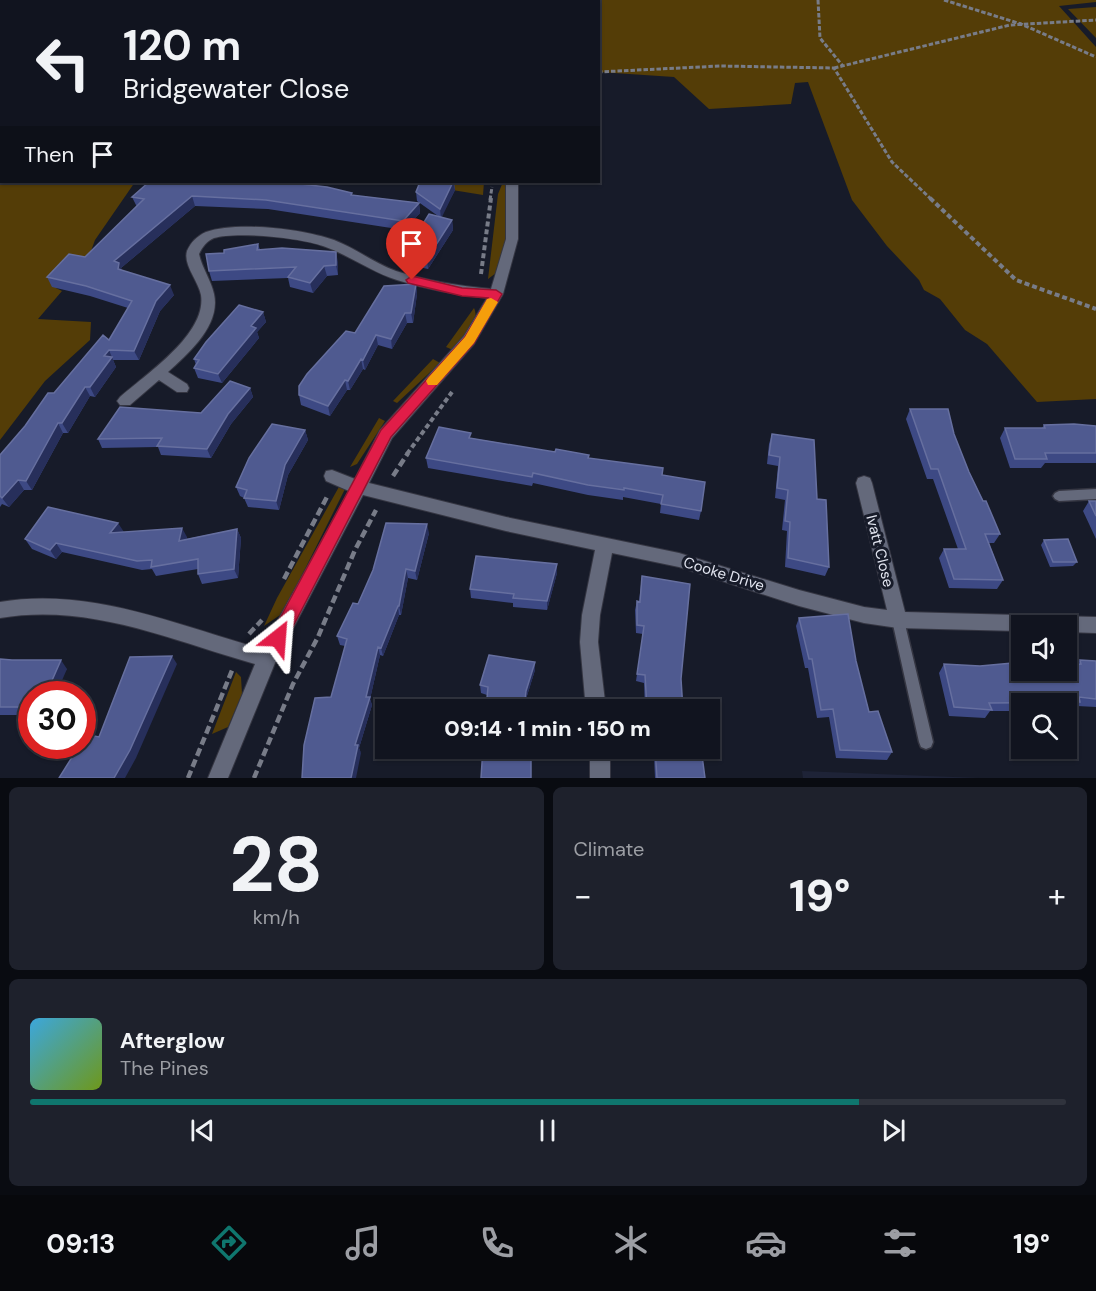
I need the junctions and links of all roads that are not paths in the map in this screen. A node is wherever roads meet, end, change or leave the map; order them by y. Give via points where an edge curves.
1 (512, 183) edge
2 (496, 294) junction
3 (157, 372) junction
4 (182, 388) dead end
5 (125, 401) dead end
6 (332, 476) dead end
7 (864, 483) dead end
8 (357, 487) junction
9 (1096, 494) edge
10 (1059, 496) dead end
11 (605, 544) junction
12 (0, 610) edge
13 (898, 620) junction
14 (1096, 625) edge
15 (267, 659) junction
16 (595, 699) edge
17 (926, 742) dead end
18 (600, 759) edge
19 (218, 778) edge
20 (600, 778) edge

1 - 2 street via 512,239
2 - 3 street via 462,292 388,273 313,239 221,232 203,239 192,254 208,297 206,319 194,339
2 - 8 street via 469,340 386,434
3 - 4 street
3 - 5 street
6 - 8 street, Cooke Drive
7 - 13 street, Ivatt Close
8 - 11 street, Cooke Drive
8 - 15 street
9 - 10 lane
11 - 13 street, Cooke Drive via 679,560 864,615
11 - 16 street via 589,642
12 - 15 street via 25,605 104,612
13 - 14 street, Cooke Drive
13 - 17 lane
15 - 19 street
18 - 20 street

